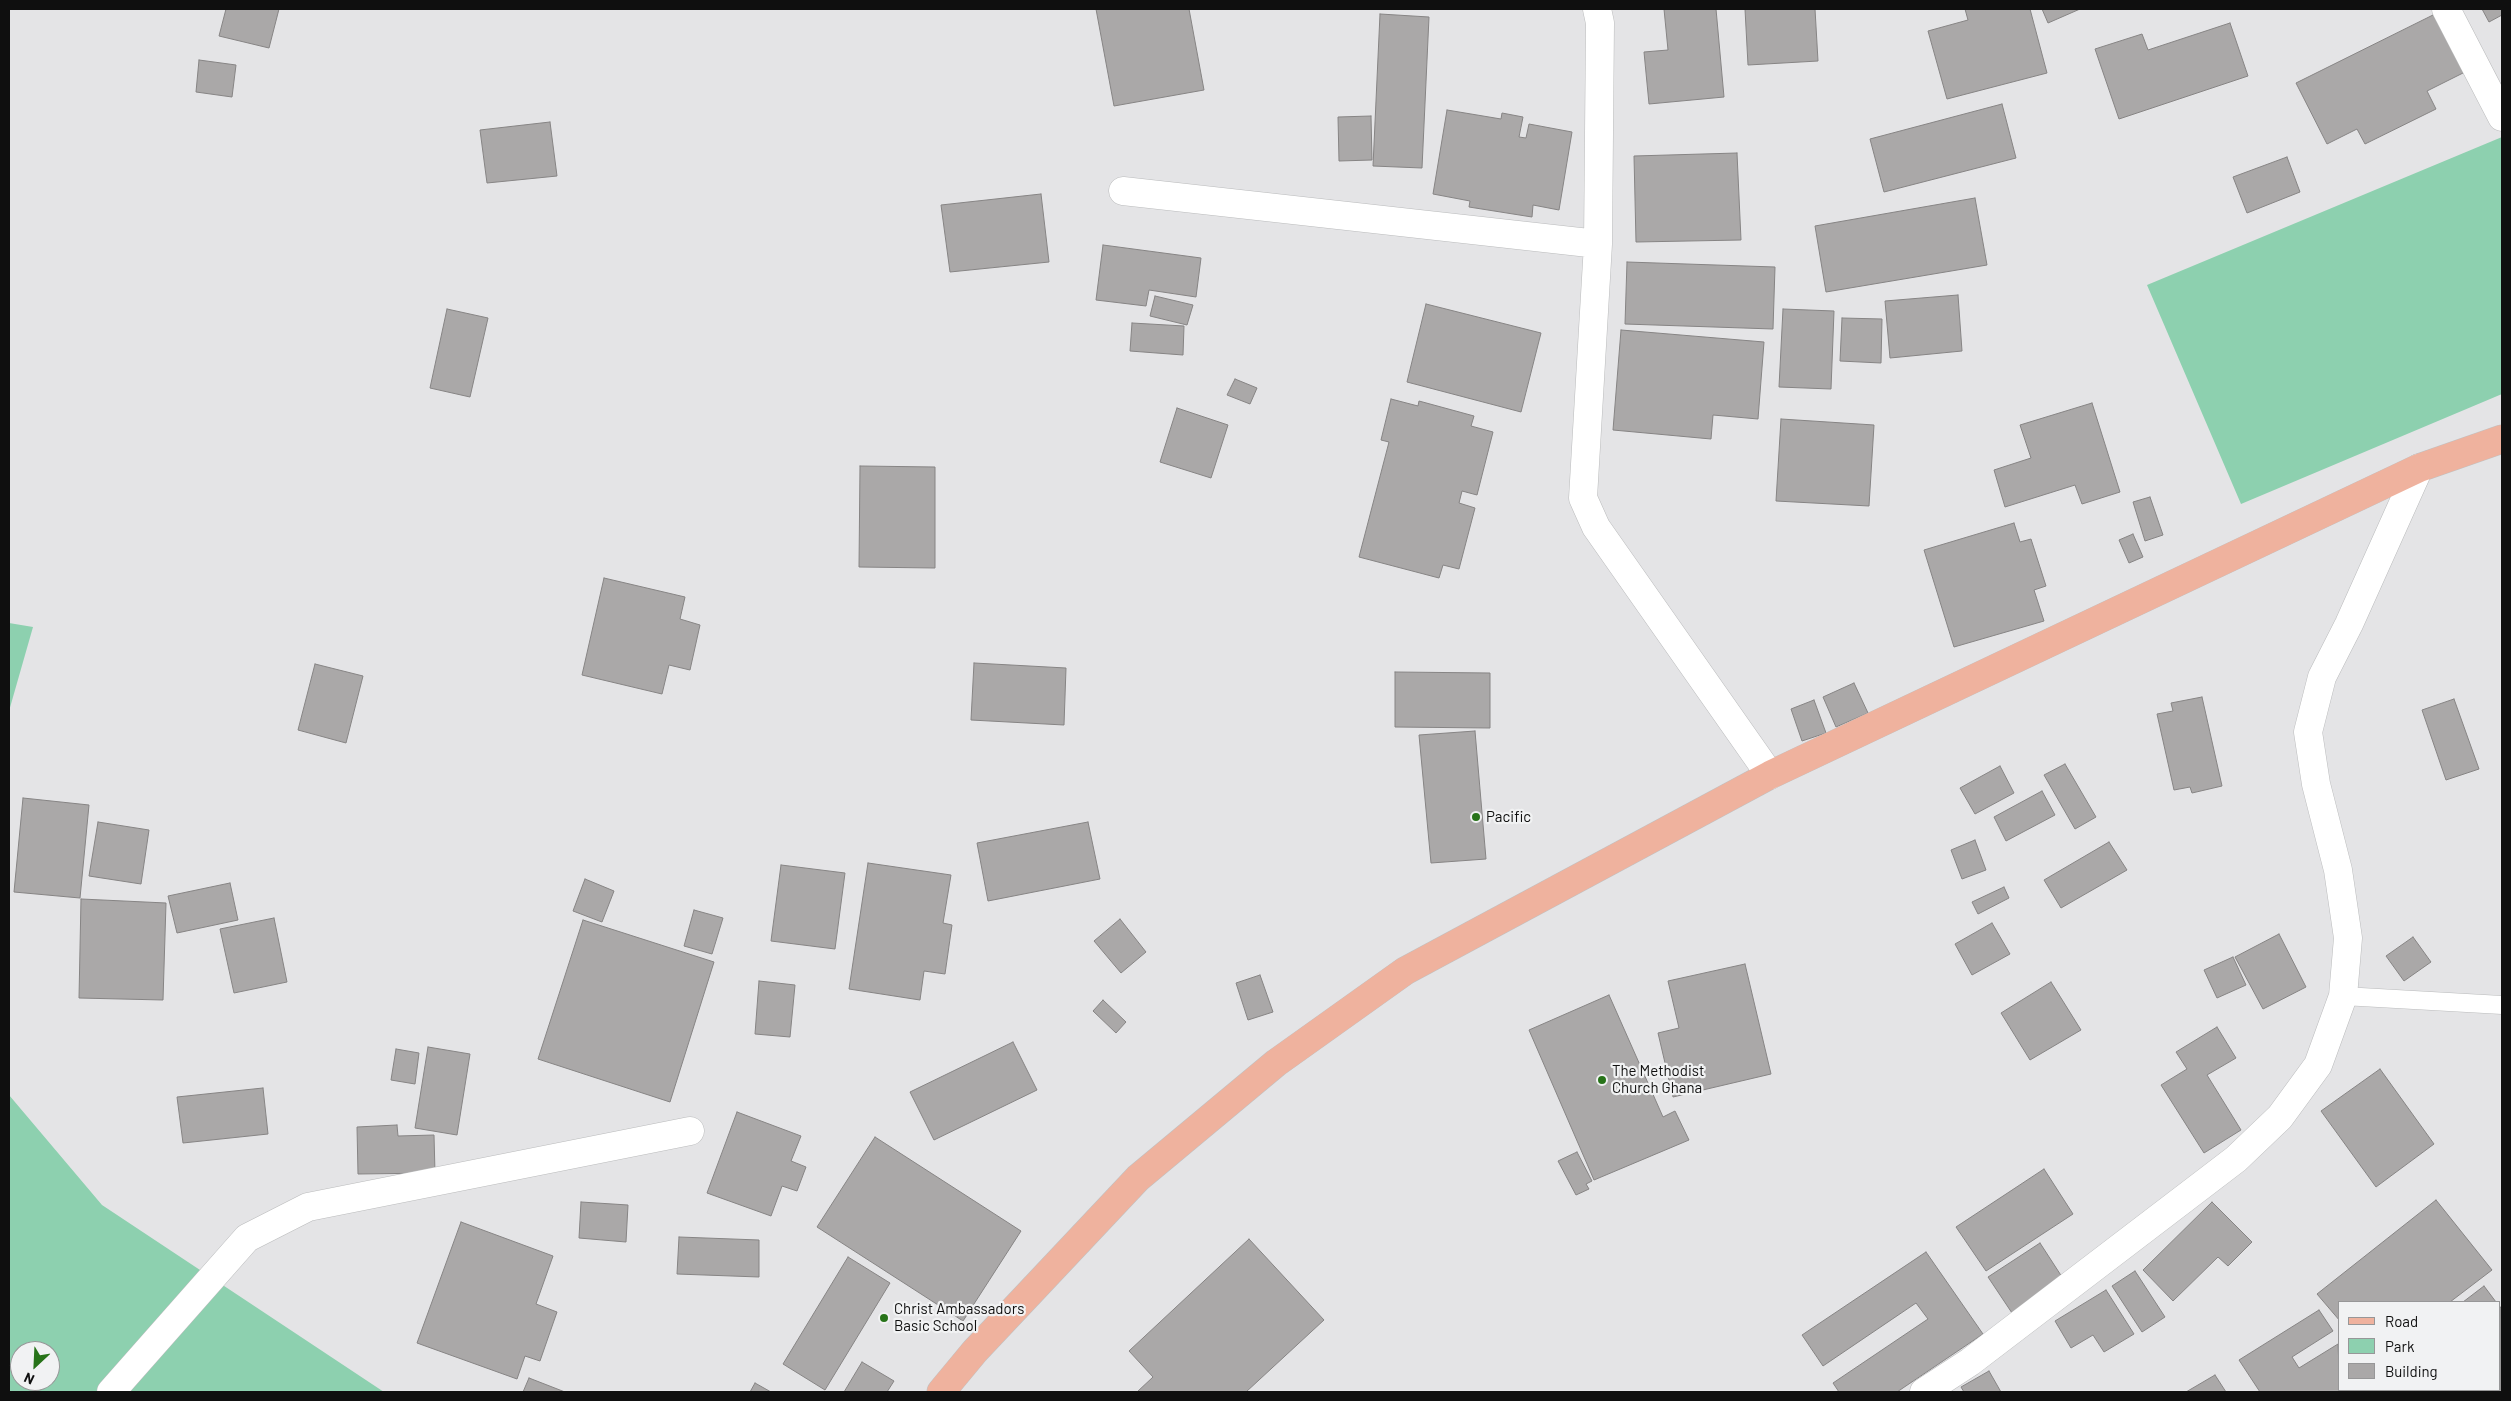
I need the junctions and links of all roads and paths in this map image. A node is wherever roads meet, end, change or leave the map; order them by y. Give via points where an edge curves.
1 (1597, 9) edge
2 (2446, 9) edge
3 (2502, 117) edge
4 (1123, 191) dead end
5 (1598, 244) junction
6 (2502, 439) edge
7 (2419, 468) junction
8 (1770, 775) junction
9 (2343, 996) junction
10 (2502, 1005) edge
11 (690, 1131) dead end
12 (112, 1392) edge
13 (941, 1392) edge
14 (1924, 1392) edge

1 - 5 street via 1600,23
2 - 3 street
4 - 5 street
5 - 8 street via 1583,498 1596,527
6 - 7 main road
7 - 8 main road
7 - 9 street via 2322,676 2308,732 2316,784 2338,870 2346,928
8 - 13 main road via 1404,971 1276,1063 1138,1178 975,1351
9 - 10 lane
9 - 14 street via 2318,1064 2280,1117 2236,1159 1970,1362
11 - 12 street via 308,1207 247,1238

